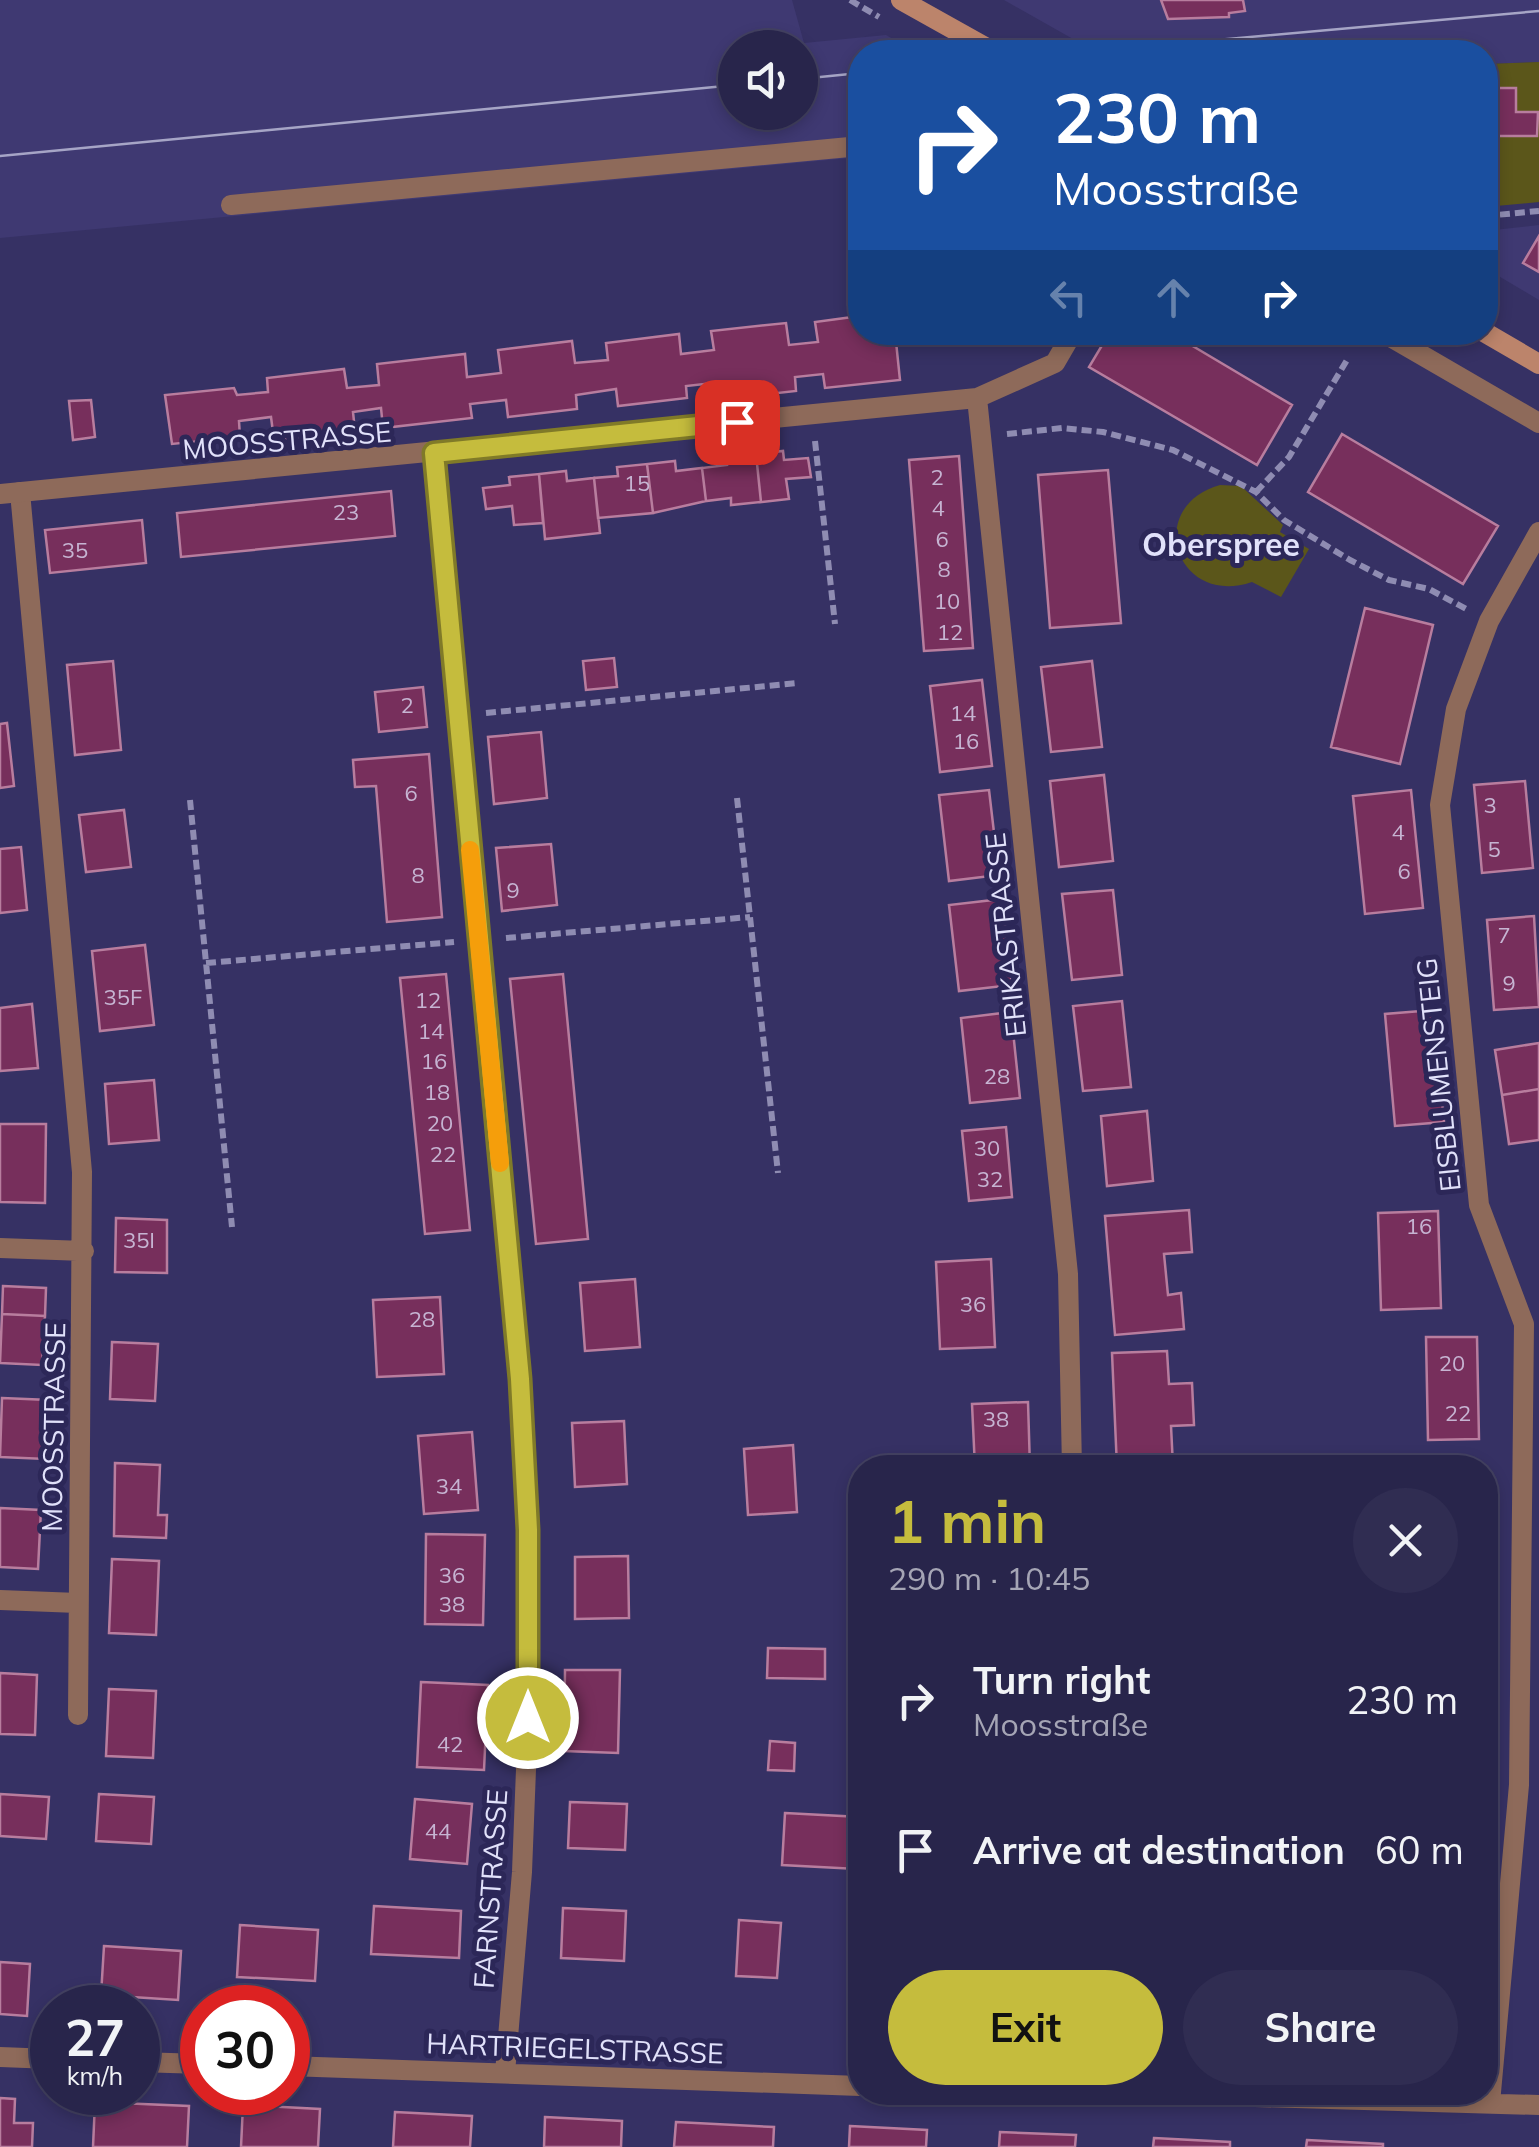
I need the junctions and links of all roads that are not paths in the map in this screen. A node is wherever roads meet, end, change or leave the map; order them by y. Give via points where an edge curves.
1 (901, 0) edge
2 (973, 40) edge
3 (848, 147) edge
4 (230, 205) dead end
5 (1498, 340) edge
6 (1065, 345) edge
7 (1404, 345) edge
8 (1539, 364) edge
9 (977, 398) junction
10 (1539, 424) edge
11 (434, 453) junction
12 (10, 493) edge
13 (1539, 532) edge
14 (0, 1248) edge
15 (84, 1251) junction
16 (1072, 1455) edge
17 (0, 1600) edge
18 (78, 1603) junction
19 (78, 1715) dead end
20 (1498, 2016) edge
21 (0, 2057) edge
22 (30, 2058) edge
23 (310, 2067) edge
24 (505, 2072) junction
25 (848, 2086) edge
26 (1498, 2103) edge
27 (1539, 2105) edge

1 - 2 main road
3 - 4 street
5 - 8 main road
6 - 9 street, MOOSSTRASSE via 1055,363
7 - 10 street
9 - 11 street, MOOSSTRASSE
9 - 16 street, ERIKASTRASSE via 1068,1274
11 - 12 street, MOOSSTRASSE
11 - 24 street, FARNSTRASSE via 520,1379 528,1530 522,1872
12 - 15 street, MOOSSTRASSE via 82,1172
13 - 20 street, EISBLUMENSTEIG via 1489,621 1456,709 1440,805 1478,1205 1524,1324 1519,1786
14 - 15 street
15 - 18 street, MOOSSTRASSE
17 - 18 street
18 - 19 street, MOOSSTRASSE
21 - 22 street
23 - 24 street, HARTRIEGELSTRASSE
24 - 25 street, HARTRIEGELSTRASSE
26 - 27 street

